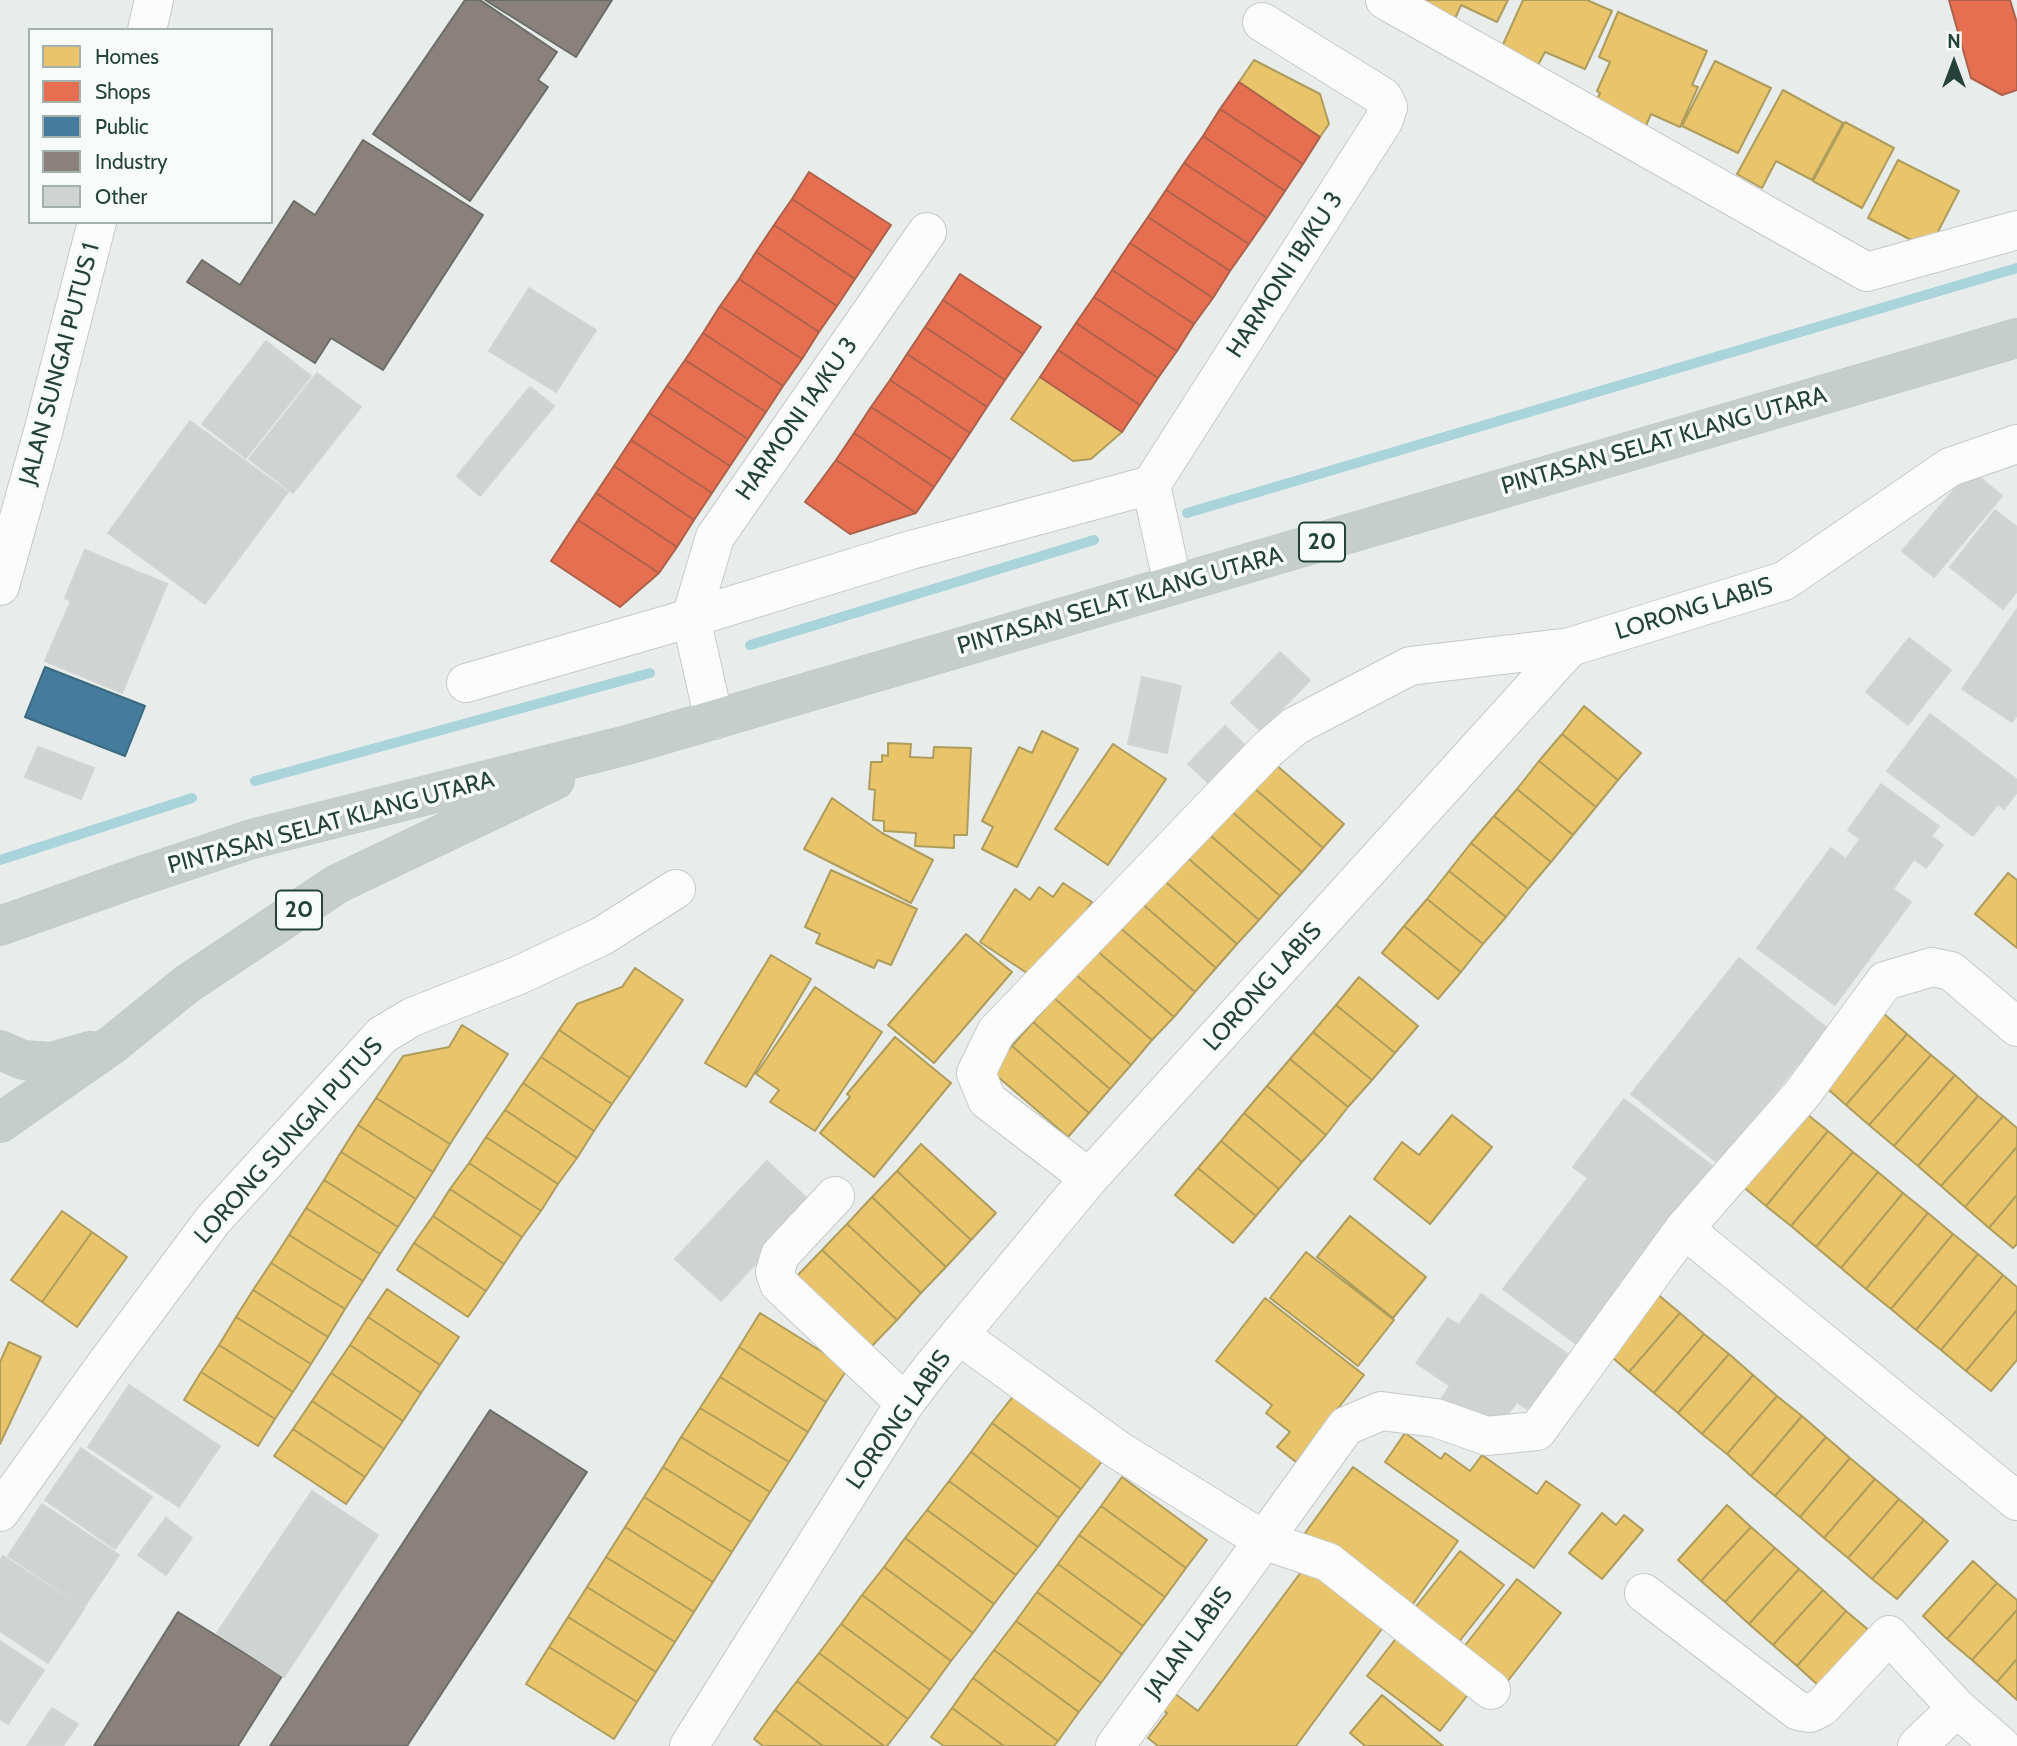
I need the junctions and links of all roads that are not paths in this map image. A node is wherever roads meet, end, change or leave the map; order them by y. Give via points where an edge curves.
1 (154, 0) edge
2 (1385, 0) edge
3 (1262, 22) dead end
4 (147, 28) edge
5 (96, 224) edge
6 (2017, 230) edge
7 (927, 232) dead end
8 (2017, 338) edge
9 (43, 432) junction
10 (2017, 444) edge
11 (1151, 485) junction
12 (0, 493) edge
13 (1173, 585) junction
14 (0, 586) edge
15 (691, 618) junction
16 (1570, 647) junction
17 (466, 683) dead end
18 (714, 720) junction
19 (627, 746) junction
20 (676, 889) dead end
21 (4, 928) edge
22 (2017, 1027) edge
23 (113, 1044) junction
24 (0, 1050) edge
25 (0, 1123) edge
26 (1089, 1178) junction
27 (835, 1196) dead end
28 (1684, 1229) junction
29 (959, 1335) junction
30 (905, 1403) junction
31 (2012, 1485) edge
32 (0, 1511) edge
33 (1263, 1539) junction
34 (1644, 1593) dead end
35 (1492, 1690) dead end
36 (1956, 1708) junction
37 (689, 1746) edge
38 (1115, 1746) edge
39 (1917, 1746) edge
40 (2001, 1746) edge

1 - 4 street
2 - 6 street via 1867,272
3 - 11 street, HARMONI 1B/KU 3 via 1383,97 1388,107 1384,120
5 - 9 street, JALAN SUNGAI PUTUS 1
7 - 15 street, HARMONI 1A/KU 3 via 715,537
8 - 13 highway, PINTASAN SELAT KLANG UTARA / 20
9 - 12 street via 22,470
9 - 14 street, JALAN SUNGAI PUTUS 1
10 - 16 street, LORONG LABIS via 1950,467 1784,581
11 - 13 street
11 - 15 street via 911,550
13 - 18 highway, PINTASAN SELAT KLANG UTARA / 20
15 - 17 street
15 - 18 street
16 - 26 street, LORONG LABIS
16 - 26 street via 1410,666 1294,726 996,1032 976,1073 987,1100
18 - 19 highway, PINTASAN SELAT KLANG UTARA / 20
19 - 21 highway, PINTASAN SELAT KLANG UTARA / 20 via 252,839
19 - 23 highway, PINTASAN SELAT KLANG UTARA / 20 via 337,884 187,984
20 - 32 street, LORONG SUNGAI PUTUS via 603,936 412,1017 382,1035 213,1220
22 - 28 street, JALAN LABIS via 1951,971 1932,967 1885,981 1802,1094
23 - 24 highway via 52,1062 23,1060
23 - 25 highway, PINTASAN SELAT KLANG UTARA / 20
26 - 29 street, LORONG LABIS
27 - 30 street via 780,1255 775,1272 779,1284
28 - 31 street
28 - 33 street, JALAN LABIS via 1537,1431 1487,1436 1436,1418 1381,1411 1346,1426
29 - 30 street, LORONG LABIS
29 - 33 street via 1118,1450
30 - 37 street, LORONG LABIS
33 - 35 street via 1328,1562
33 - 38 street, JALAN LABIS
34 - 36 street via 1798,1711 1810,1713 1822,1707 1889,1635
36 - 39 street
36 - 40 street

